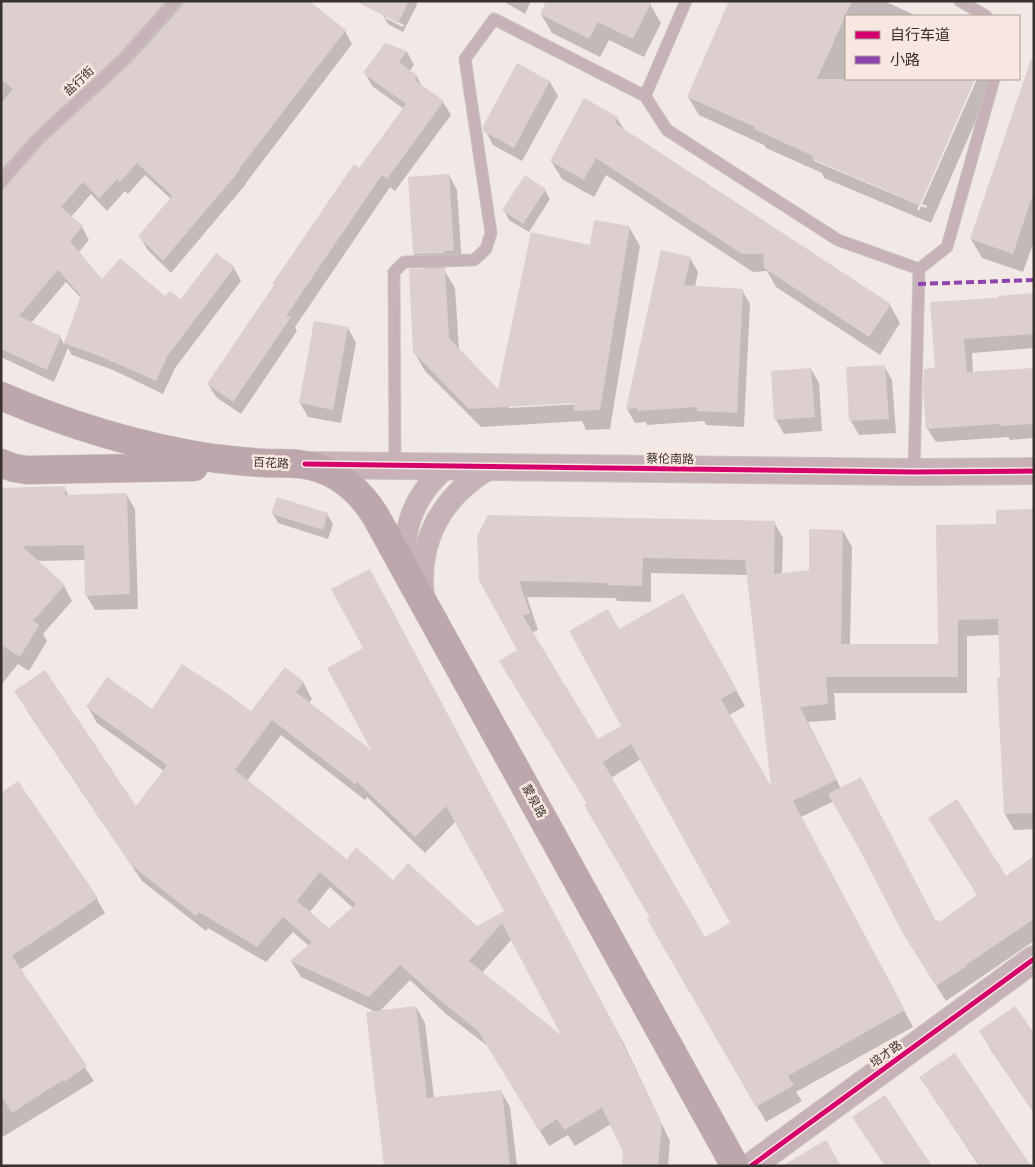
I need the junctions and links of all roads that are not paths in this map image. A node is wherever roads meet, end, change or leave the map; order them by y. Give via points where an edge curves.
1 (176, 1) edge
2 (686, 1) edge
3 (960, 1) edge
4 (984, 15) edge
5 (994, 80) edge
6 (645, 96) junction
7 (1, 182) edge
8 (919, 269) junction
9 (1, 396) edge
10 (1, 462) edge
11 (305, 464) junction
12 (395, 466) junction
13 (448, 466) junction
14 (492, 467) junction
15 (14, 470) edge
16 (1034, 470) edge
17 (914, 472) junction
18 (408, 574) junction
19 (424, 603) junction
20 (1034, 959) edge
21 (735, 1166) edge
22 (751, 1166) edge

1 - 7 lane, 盐行街 via 124,59 39,138
2 - 6 lane
3 - 4 lane
5 - 8 lane via 947,247
6 - 8 lane via 667,130 838,240
6 - 12 lane via 494,19 465,59 491,233 486,249 474,260 404,262 394,272
8 - 17 lane
9 - 11 main road, 百花路 via 81,428 125,441 214,458
10 - 15 main road, 百花路
11 - 12 street, 蔡伦南路
11 - 15 main road, 百花路
11 - 18 main road, 蒙泉路 via 331,473 356,489 375,515
12 - 13 street, 蔡伦南路
13 - 14 street, 蔡伦南路
13 - 18 street via 426,487 411,514 405,544
14 - 17 street, 蔡伦南路
14 - 19 street via 477,475 452,497 434,525 423,563
16 - 17 street, 蔡伦南路
18 - 19 main road, 蒙泉路
19 - 21 main road, 蒙泉路
20 - 22 street, 培才路

